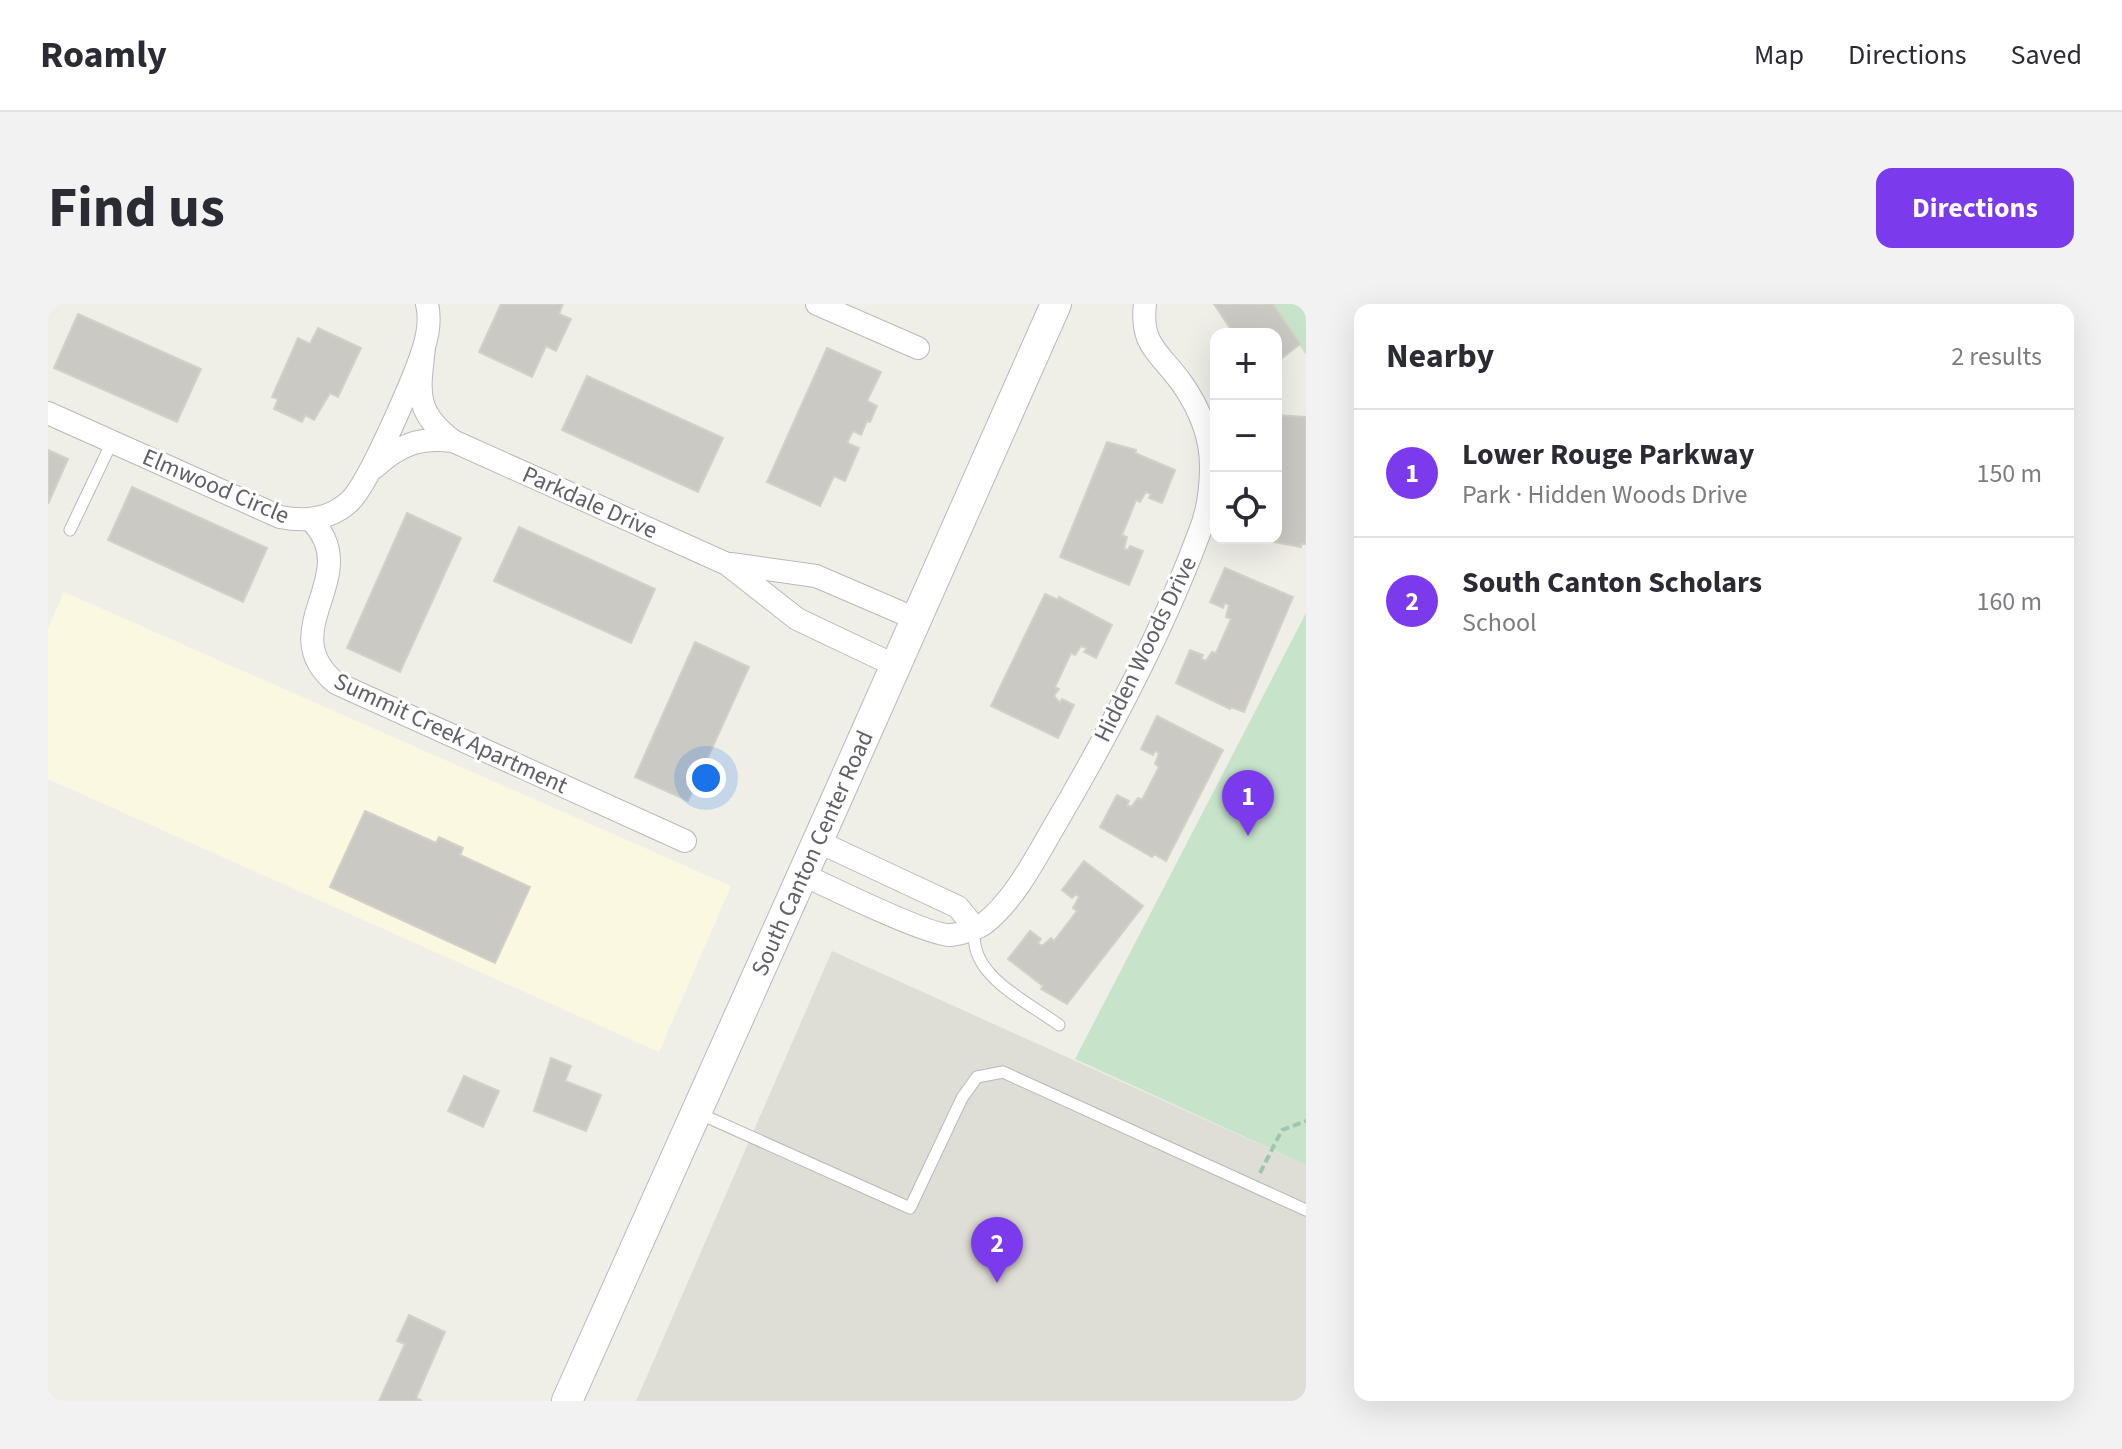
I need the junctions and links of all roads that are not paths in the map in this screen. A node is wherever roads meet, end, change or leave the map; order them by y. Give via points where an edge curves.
1 (427, 304) edge
2 (817, 304) edge
3 (1056, 304) edge
4 (1145, 304) edge
5 (424, 348) junction
6 (918, 348) dead end
7 (48, 413) edge
8 (453, 441) junction
9 (112, 442) junction
10 (370, 472) junction
11 (311, 520) junction
12 (70, 530) dead end
13 (727, 564) junction
14 (916, 619) junction
15 (894, 665) junction
16 (685, 841) dead end
17 (819, 842) junction
18 (806, 876) junction
19 (975, 928) junction
20 (1059, 1025) dead end
21 (696, 1112) junction
22 (1306, 1210) edge
23 (567, 1401) edge

1 - 5 street, Elmwood Circle
2 - 6 street
3 - 14 main road, South Canton Center Road
4 - 19 street, Hidden Woods Drive via 1142,326 1155,355 1180,382 1207,432 1211,466 1201,529 1160,625 1079,784 1029,869 992,916
5 - 8 street, Elmwood Circle via 422,405 434,427
5 - 10 street, Elmwood Circle
7 - 9 street, Elmwood Circle
8 - 10 street, Elmwood Circle via 429,438 407,443
8 - 13 street, Parkdale Drive
9 - 11 street, Elmwood Circle via 280,517
9 - 12 lane
10 - 11 street, Elmwood Circle via 348,503
11 - 16 street, Summit Creek Apartment via 330,549 331,568 311,630 311,645 324,673 336,683
13 - 14 street, Parkdale Drive via 816,576
13 - 15 street, Parkdale Drive via 797,619
14 - 15 main road, South Canton Center Road
15 - 17 main road, South Canton Center Road
17 - 18 main road, South Canton Center Road
17 - 19 street via 958,907
18 - 19 street via 949,936
18 - 21 main road, South Canton Center Road
19 - 20 lane via 976,958 993,977
21 - 22 lane via 910,1208 962,1098 977,1077 1003,1072
21 - 23 main road, South Canton Center Road

